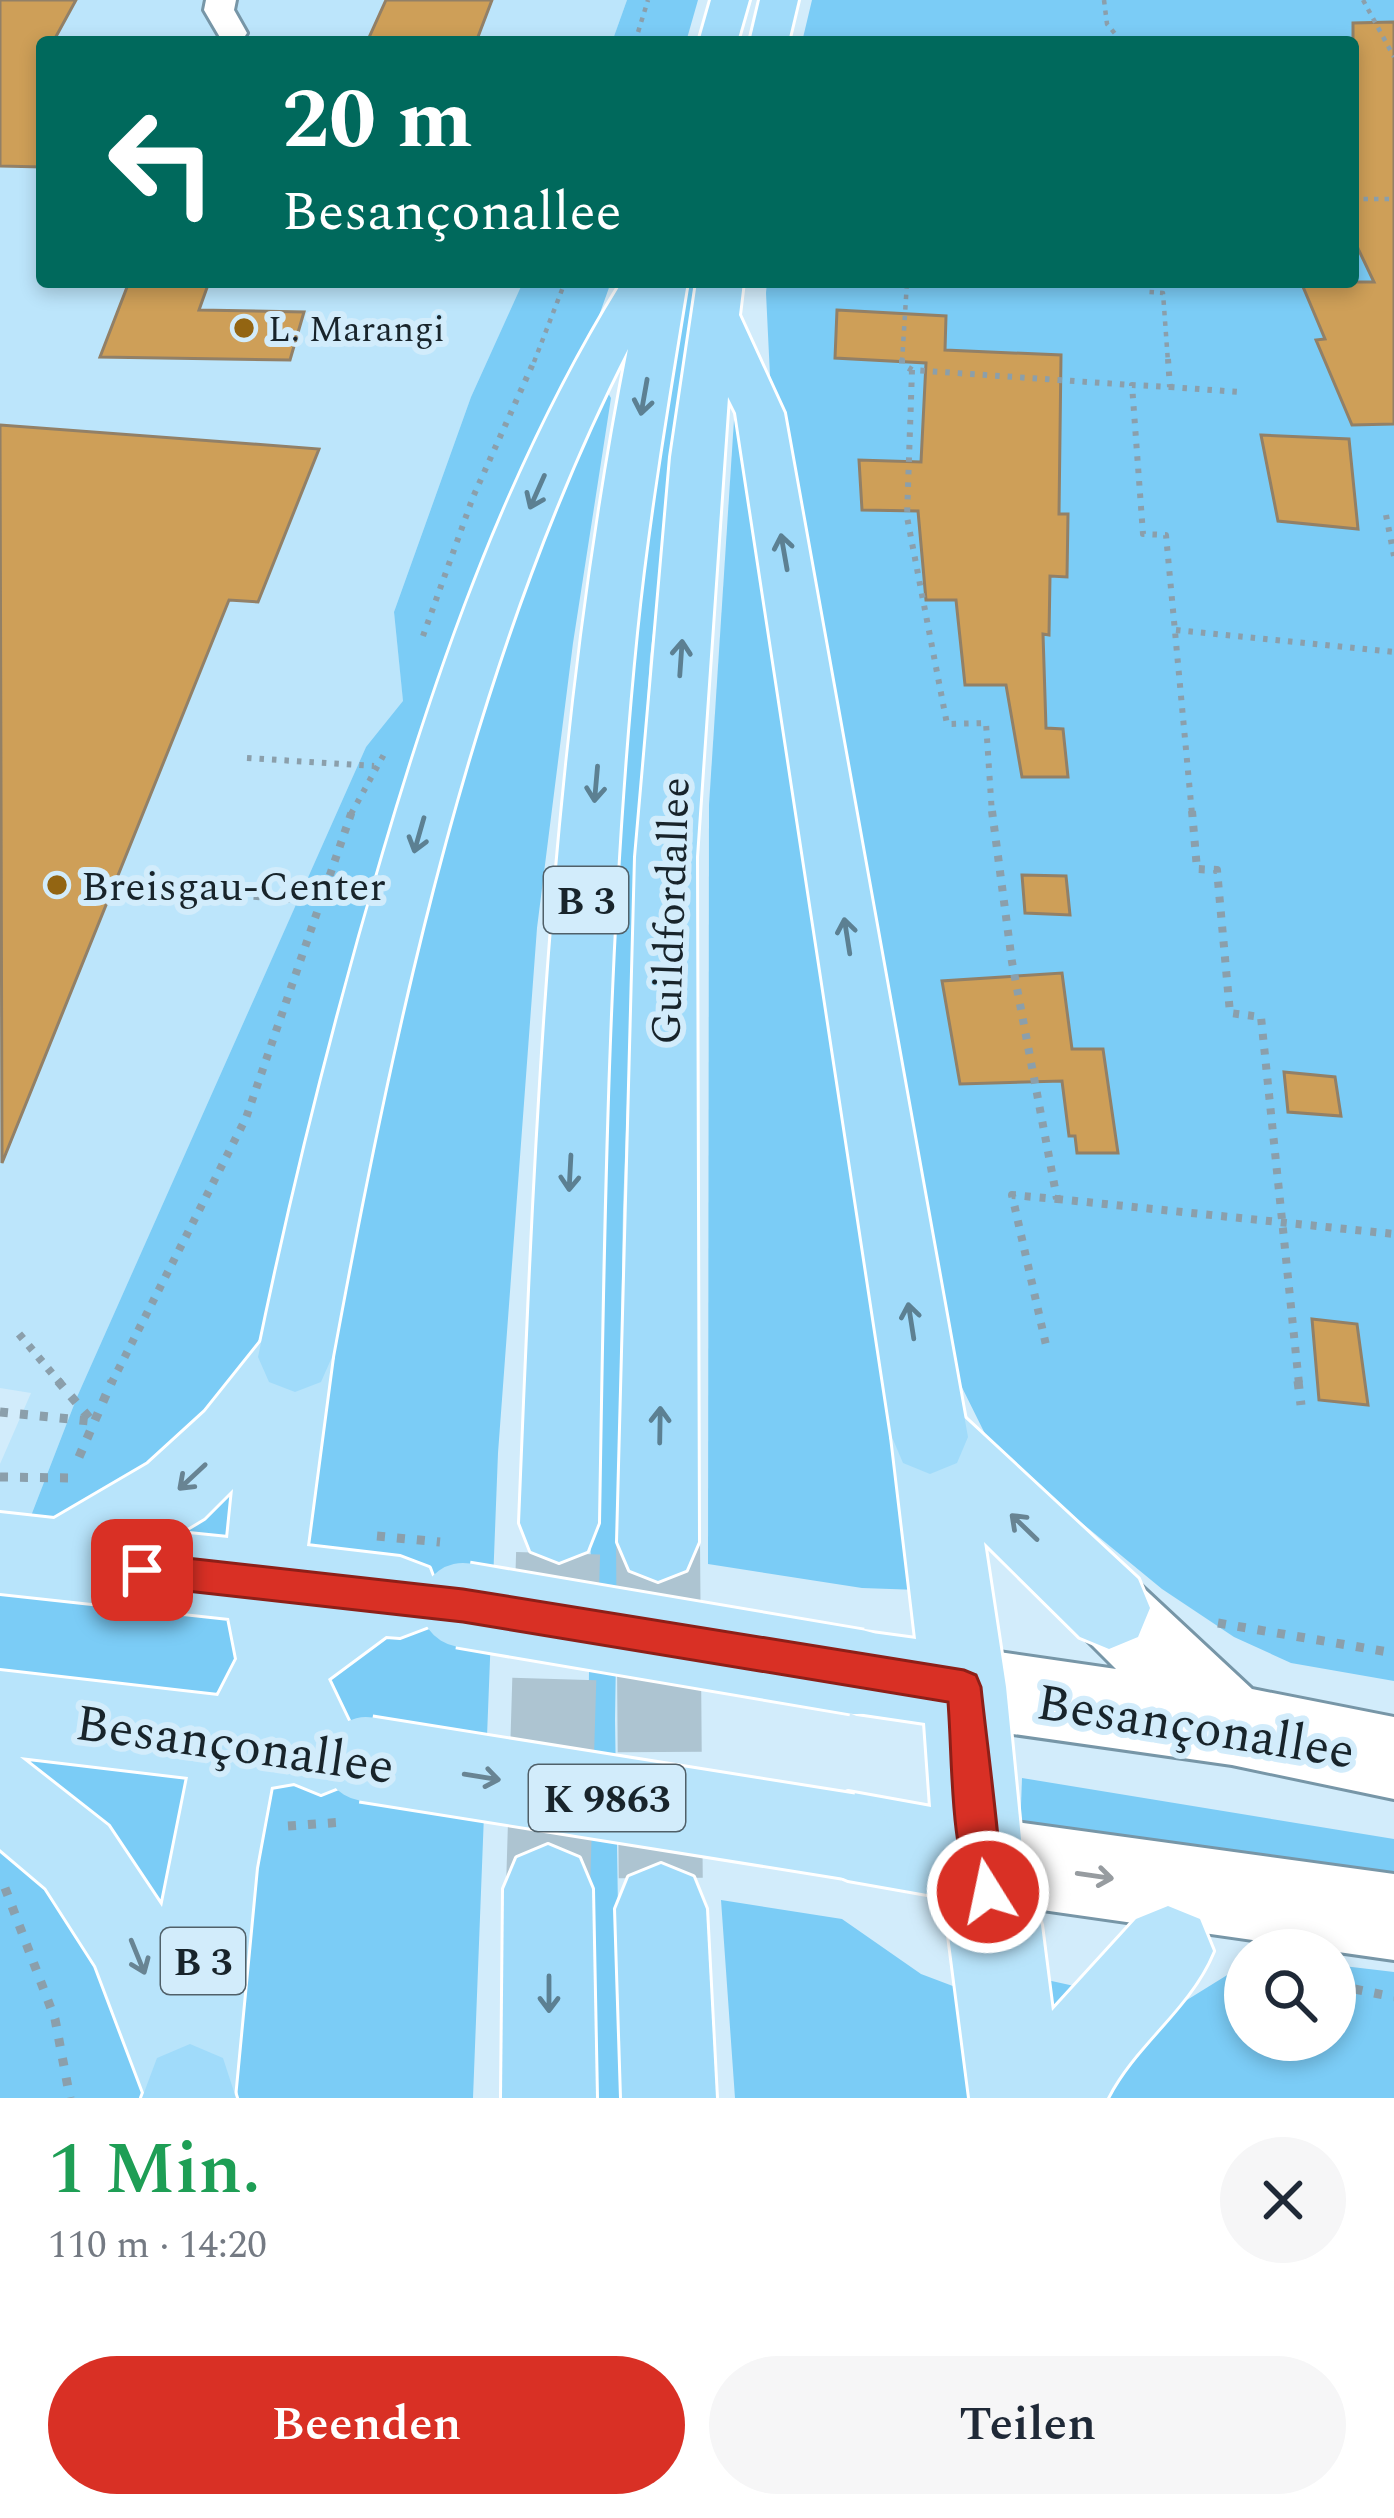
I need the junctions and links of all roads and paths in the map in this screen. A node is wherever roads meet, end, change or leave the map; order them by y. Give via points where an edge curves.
1 (221, 0) edge
2 (648, 0) edge
3 (730, 0) edge
4 (779, 0) edge
5 (1104, 0) edge
6 (1363, 0) edge
7 (232, 34) dead end
8 (637, 36) edge
9 (720, 36) edge
10 (770, 36) edge
11 (1113, 36) edge
12 (1394, 57) edge
13 (1359, 199) edge
14 (1394, 199) edge
15 (641, 288) edge
16 (907, 288) edge
17 (1149, 288) edge
18 (700, 293) edge
19 (912, 370) junction
20 (1132, 385) junction
21 (1170, 387) junction
22 (1240, 392) dead end
23 (1386, 515) dead end
24 (1394, 556) edge
25 (1176, 630) junction
26 (1394, 652) edge
27 (399, 740) dead end
28 (247, 758) dead end
29 (374, 766) junction
30 (194, 890) dead end
31 (320, 902) junction
32 (1057, 1199) junction
33 (1284, 1222) junction
34 (1394, 1234) edge
35 (19, 1334) dead end
36 (1046, 1345) dead end
37 (296, 1357) junction
38 (1301, 1405) dead end
39 (0, 1412) edge
40 (92, 1421) junction
41 (930, 1437) junction
42 (79, 1457) dead end
43 (559, 1523) tunnel mouth
44 (658, 1542) tunnel mouth
45 (30, 1557) edge
46 (267, 1582) junction
47 (376, 1594) junction
48 (1109, 1608) joint
49 (964, 1687) junction
50 (0, 1713) edge
51 (1232, 1725) junction
52 (302, 1729) junction
53 (1394, 1758) edge
54 (0, 1792) edge
55 (979, 1859) junction
56 (0, 1874) edge
57 (548, 1889) tunnel mouth
58 (1265, 1899) junction
59 (661, 1909) tunnel mouth
60 (1394, 1917) edge
61 (1168, 1951) joint
62 (1356, 1988) edge
63 (1394, 1996) edge
64 (190, 2095) edge
65 (70, 2098) edge
66 (549, 2098) edge
67 (669, 2098) edge
68 (1017, 2098) edge
69 (1056, 2098) edge

1 - 7 street
2 - 8 path
3 - 9 highway
4 - 10 highway
5 - 11 path
6 - 12 path
13 - 14 path
15 -> 37 highway via 602,347 518,534 452,723 382,964
16 - 19 path via 902,364
17 - 21 path via 1162,293
41 -> 18 highway via 760,412
18 -> 43 highway, Guildfordallee / B 3 via 625,509 597,763 568,1207
44 -> 18 highway, Guildfordallee / B 3 via 666,857
19 - 20 path
19 - 32 path via 910,532 947,724 986,723 1013,966
20 - 21 path
20 - 25 path via 1143,534 1166,535
21 - 22 path
23 - 24 path
25 - 26 path
25 - 33 path via 1197,869 1217,870 1230,1013 1261,1016
27 - 29 path
28 - 29 path
29 - 31 path
30 - 31 path
31 - 40 path via 246,1118
32 - 33 path
32 - 36 path via 1012,1195
33 - 34 path
33 - 38 path
35 - 40 path
37 -> 45 main road via 232,1438 176,1491
37 - 46 main road via 268,1518
39 - 40 path
40 - 42 path
48 -> 41 main road
41 - 49 main road
45 - 46 main road, Besançonallee
46 - 47 main road, Besançonallee
46 - 52 main road
47 - 49 main road, Besançonallee, bridge
47 - 52 main road
48 - 51 street
49 - 51 street, Besançonallee
49 - 55 main road
50 - 52 main road, Besançonallee
51 - 53 street, Besançonallee
52 -> 55 main road, Besançonallee / K 9863, bridge
52 - 64 main road, B 3 via 217,1830
54 -> 64 main road, B 3 via 77,1857 130,1938
55 -> 58 street, Besançonallee / K 9863
55 - 68 main road via 996,1925
56 - 65 path via 55,2019
57 -> 66 highway
58 - 60 street, Besançonallee / K 9863
58 - 61 street
59 - 67 highway
61 - 69 main road via 1086,2042
62 - 63 path

